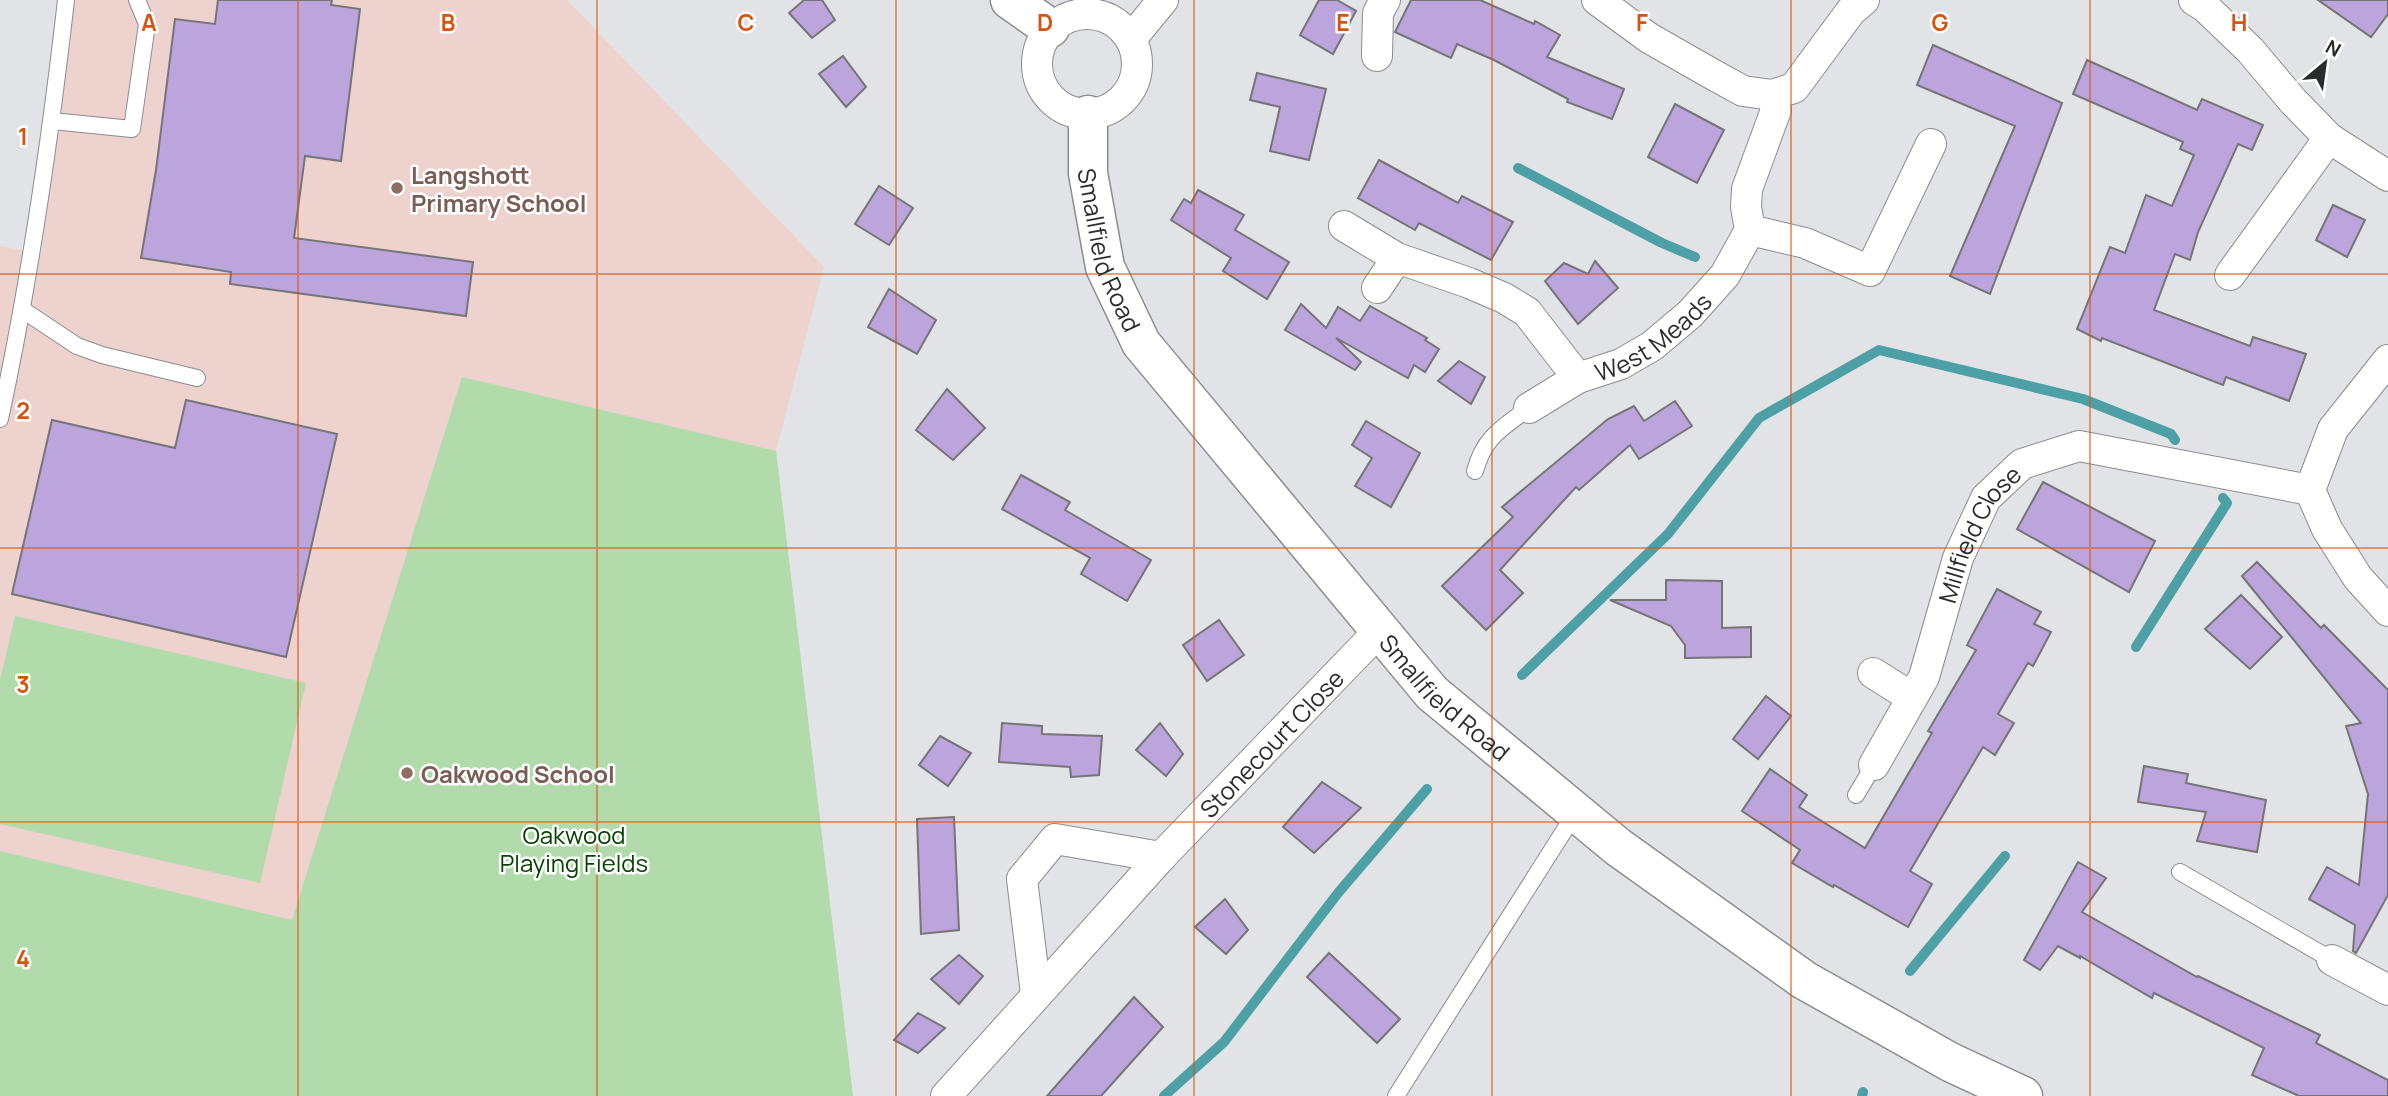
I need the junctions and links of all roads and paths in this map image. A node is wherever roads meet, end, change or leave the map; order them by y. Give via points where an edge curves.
1 (66, 0) edge
2 (136, 0) edge
3 (1010, 0) edge
4 (1163, 0) edge
5 (1385, 0) edge
6 (1597, 0) edge
7 (1864, 0) edge
8 (2193, 0) edge
9 (1050, 28) junction
10 (1131, 39) junction
11 (1377, 56) dead end
12 (1772, 95) junction
13 (1088, 114) junction
14 (52, 121) junction
15 (2329, 138) junction
16 (1931, 144) dead end
17 (2388, 176) edge
18 (1344, 226) dead end
19 (1750, 230) junction
20 (1397, 258) junction
21 (2230, 275) dead end
22 (1377, 288) dead end
23 (23, 310) junction
24 (2388, 360) edge
25 (197, 378) dead end
26 (1578, 378) junction
27 (1529, 408) joint
28 (0, 419) edge
29 (1475, 471) dead end
30 (2310, 490) junction
31 (2388, 611) edge
32 (1380, 630) junction
33 (1873, 673) dead end
34 (1911, 697) junction
35 (1874, 765) joint
36 (1856, 795) dead end
37 (1576, 812) junction
38 (1161, 857) junction
39 (2180, 873) dead end
40 (2332, 960) joint
41 (2388, 989) edge
42 (1036, 994) junction
43 (946, 1096) edge
44 (1396, 1096) edge
45 (2023, 1096) edge

1 - 14 lane
2 - 14 lane via 147,24 132,129
3 - 9 street
4 - 10 street
5 - 11 street via 1378,13
6 - 12 street via 1649,38 1743,91
7 - 12 street via 1794,88
8 - 15 street via 2250,50
9 - 10 street via 1066,17 1103,15
9 - 13 street via 1036,59 1044,92 1071,112
10 - 13 street via 1137,70 1132,85 1115,106
12 - 19 street via 1776,110 1747,189
13 - 32 street, Smallfield Road via 1088,173 1105,268 1141,343
14 - 23 lane
15 - 17 street
15 - 21 street
16 - 19 street via 1870,271 1805,243
18 - 20 street, West Meads
19 - 26 street, West Meads via 1725,275 1653,346 1621,365
20 - 22 street
20 - 26 street, West Meads via 1469,282 1527,312
23 - 25 lane via 77,346
23 - 28 lane
24 - 30 street via 2333,429
26 - 27 street
27 - 29 lane via 1491,437 1480,452
30 - 31 street via 2358,578
30 - 34 street, Millfield Close via 2079,446 2022,464 1986,499 1958,558 1924,677
32 - 37 street, Smallfield Road via 1432,693
32 - 38 street, Stonecourt Close
33 - 34 street
34 - 35 street, Millfield Close
35 - 36 lane
37 - 44 lane
37 - 45 street, Smallfield Road via 1804,980 1950,1062
38 - 42 street, Stonecourt Close
38 - 42 street via 1055,839 1022,879
39 - 40 lane
40 - 41 street
42 - 43 street, Stonecourt Close

